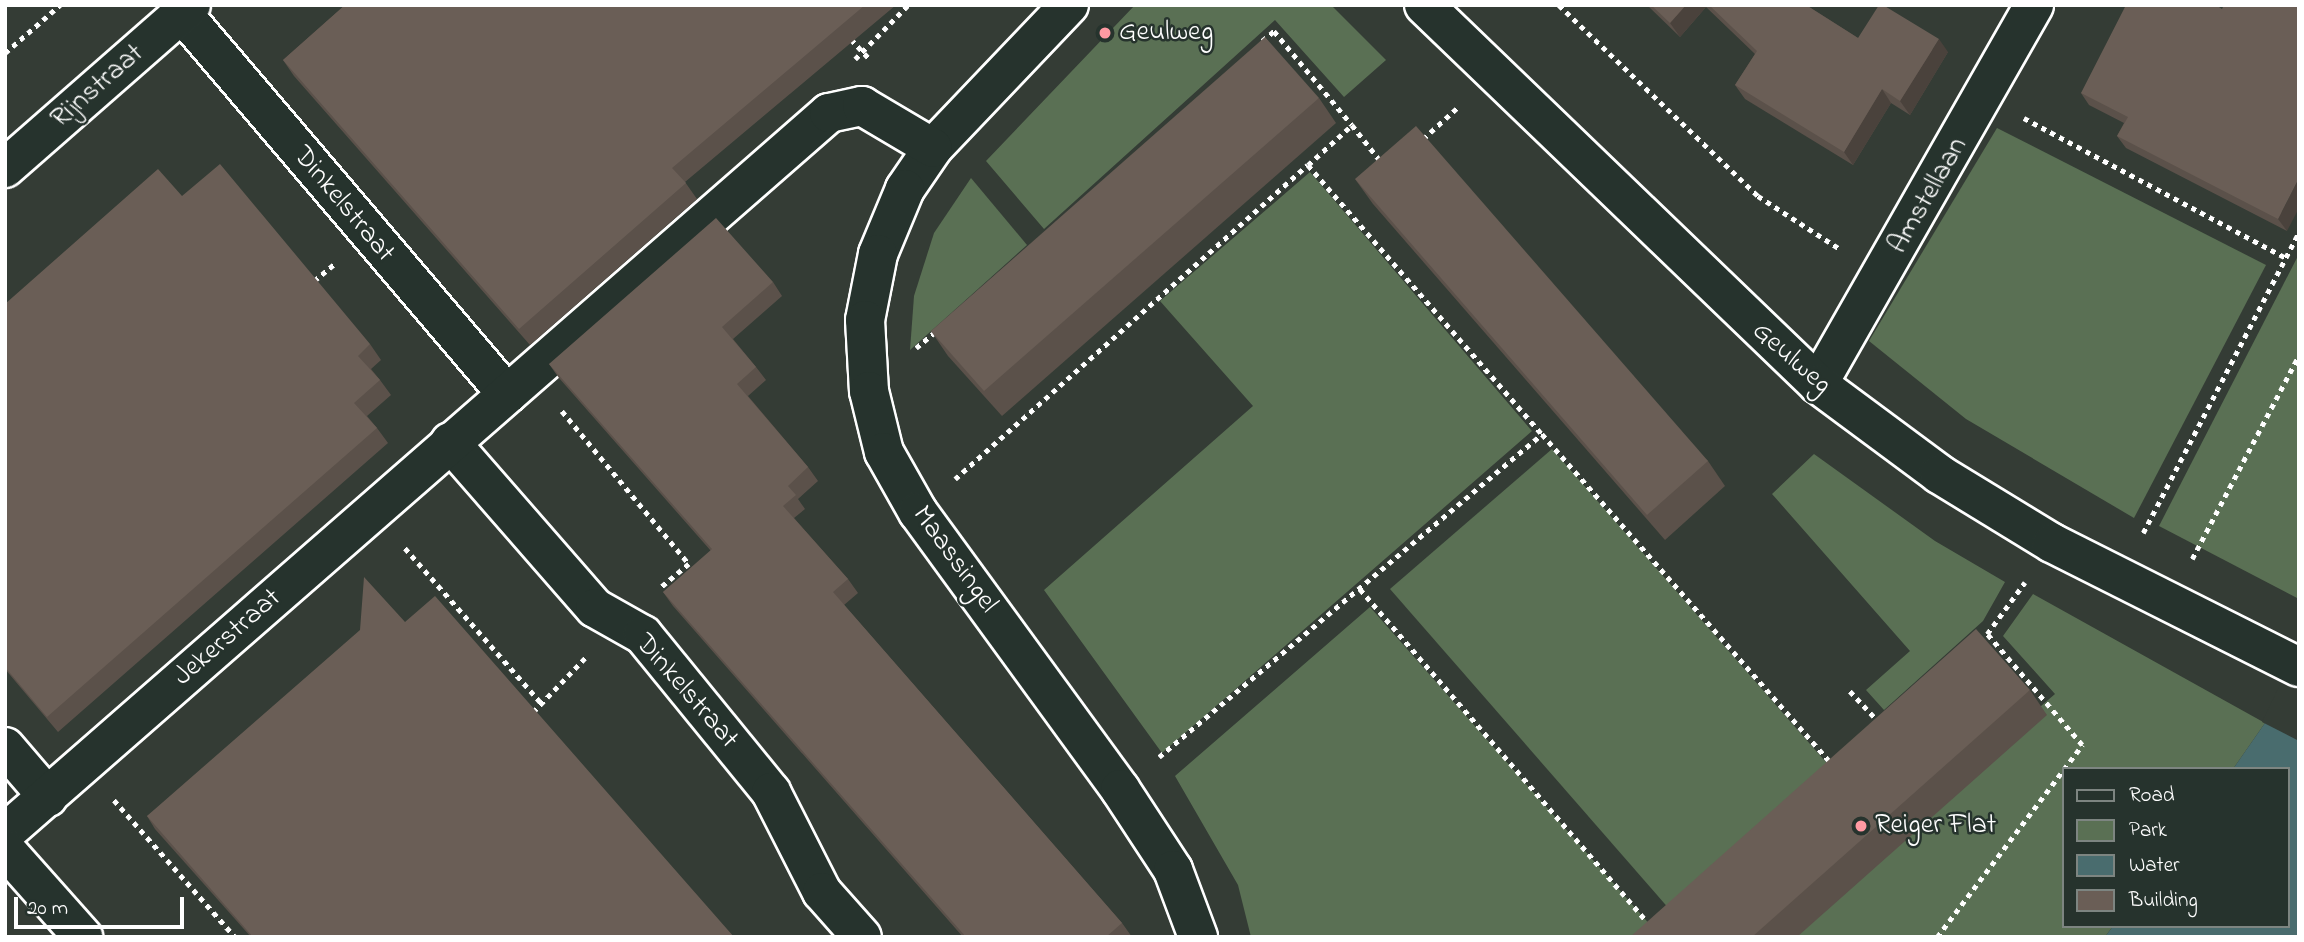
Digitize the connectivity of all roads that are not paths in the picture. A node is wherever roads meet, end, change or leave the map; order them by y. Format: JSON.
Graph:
{"nodes":[{"id":1,"x":1069,"y":5,"type":"edge"},
{"id":2,"x":1424,"y":5,"type":"edge"},
{"id":3,"x":2034,"y":5,"type":"edge"},
{"id":4,"x":187,"y":9,"type":"edge"},
{"id":5,"x":933,"y":148,"type":"junction"},
{"id":6,"x":5,"y":169,"type":"edge"},
{"id":7,"x":519,"y":384,"type":"junction"},
{"id":8,"x":1818,"y":384,"type":"junction"},
{"id":9,"x":450,"y":442,"type":"junction"},
{"id":10,"x":2299,"y":667,"type":"edge"},
{"id":11,"x":5,"y":747,"type":"edge"},
{"id":12,"x":48,"y":797,"type":"junction"},
{"id":13,"x":5,"y":833,"type":"edge"},
{"id":14,"x":5,"y":849,"type":"edge"},
{"id":15,"x":83,"y":937,"type":"edge"},
{"id":16,"x":862,"y":937,"type":"edge"},
{"id":17,"x":1198,"y":937,"type":"edge"}],
"edges":[{"from":1,"to":5,"type":"street","name":"Maassingel"},
{"from":2,"to":8,"type":"street","name":"Geulweg"},
{"from":3,"to":8,"type":"street","name":"Amstellaan"},
{"from":4,"to":6,"type":"street","name":"Rijnstraat"},
{"from":4,"to":7,"type":"street","name":"Dinkelstraat"},
{"from":5,"to":7,"type":"street"},
{"from":5,"to":17,"type":"street","name":"Maassingel"},
{"from":7,"to":9,"type":"street"},
{"from":8,"to":10,"type":"street","name":"Geulweg"},
{"from":9,"to":12,"type":"street","name":"Jekerstraat"},
{"from":9,"to":16,"type":"street","name":"Dinkelstraat"},
{"from":11,"to":12,"type":"street"},
{"from":12,"to":13,"type":"street","name":"Jekerstraat"},
{"from":14,"to":15,"type":"street"}]}
